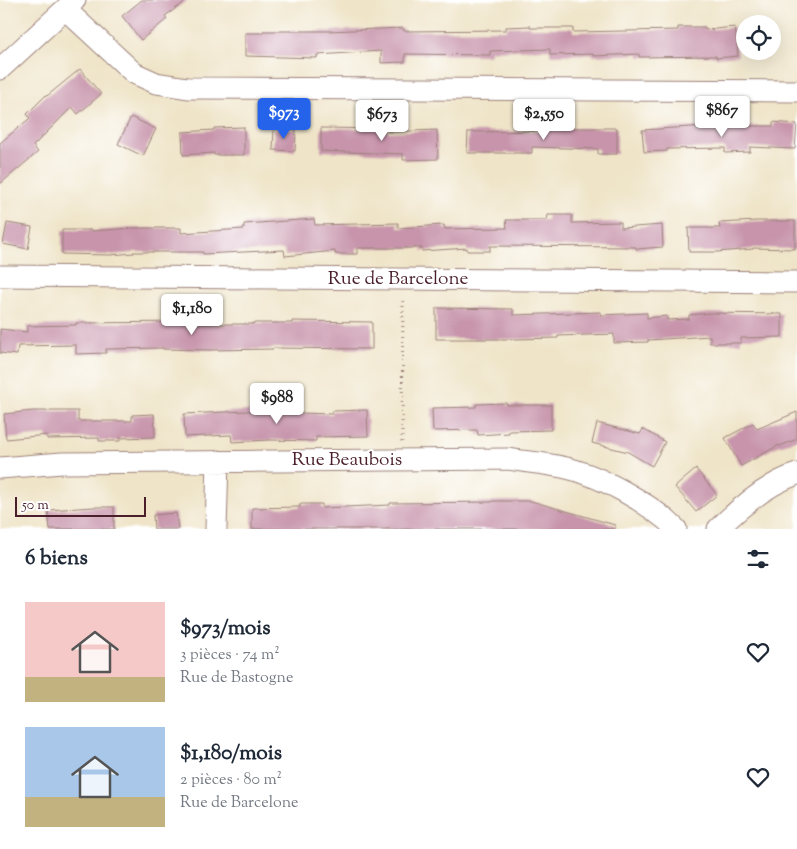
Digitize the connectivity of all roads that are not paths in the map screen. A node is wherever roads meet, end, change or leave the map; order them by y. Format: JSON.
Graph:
{"nodes":[{"id":1,"x":70,"y":4,"type":"edge"},
{"id":2,"x":0,"y":70,"type":"edge"},
{"id":3,"x":797,"y":90,"type":"edge"},
{"id":4,"x":0,"y":276,"type":"edge"},
{"id":5,"x":797,"y":282,"type":"edge"},
{"id":6,"x":218,"y":460,"type":"junction"},
{"id":7,"x":0,"y":468,"type":"edge"},
{"id":8,"x":797,"y":474,"type":"edge"},
{"id":9,"x":216,"y":529,"type":"edge"},
{"id":10,"x":676,"y":529,"type":"edge"},
{"id":11,"x":718,"y":529,"type":"edge"}],
"edges":[{"from":1,"to":2,"type":"street"},
{"from":1,"to":3,"type":"street"},
{"from":4,"to":5,"type":"street","name":"Rue de Barcelone"},
{"from":6,"to":7,"type":"street","name":"Rue Beaubois"},
{"from":6,"to":9,"type":"street"},
{"from":6,"to":10,"type":"street","name":"Rue Beaubois"},
{"from":8,"to":11,"type":"street"}]}
